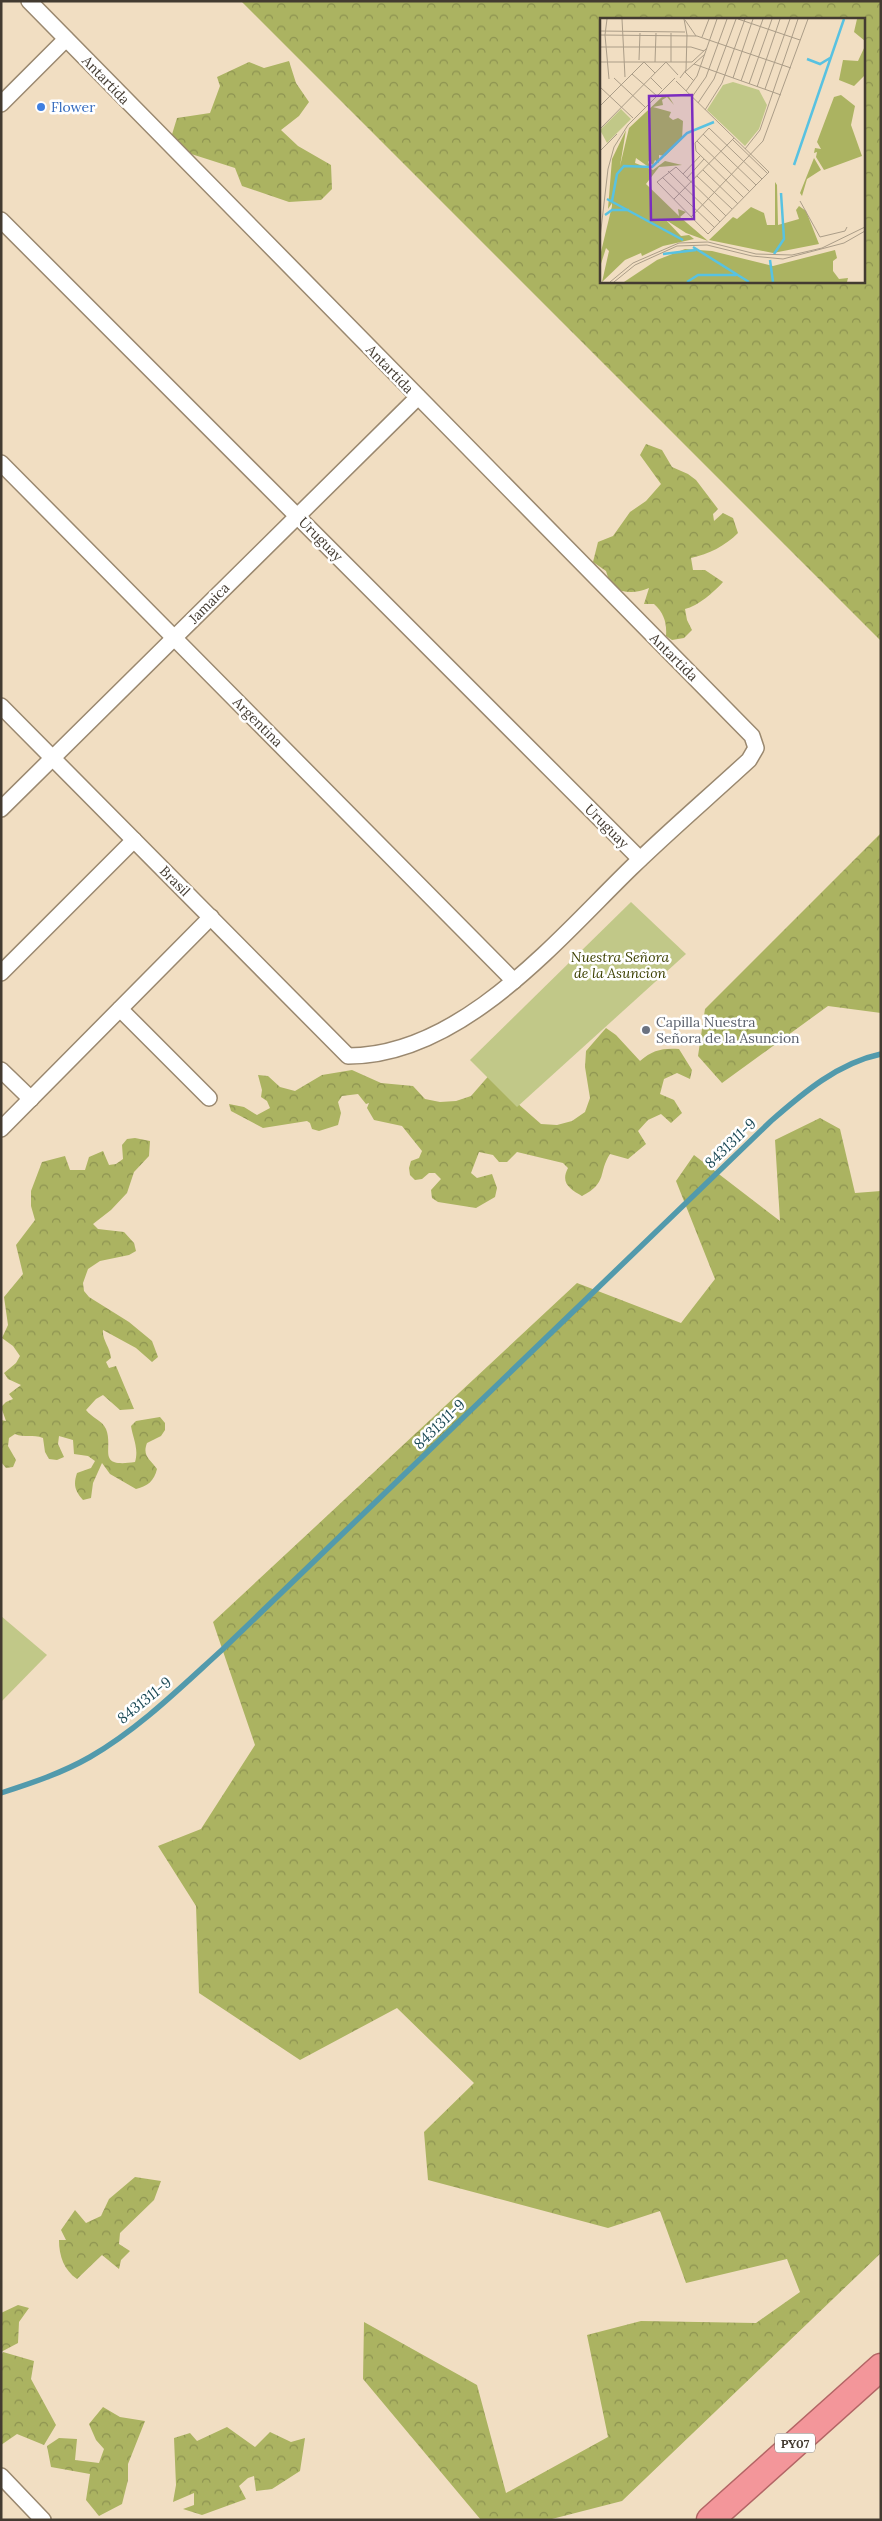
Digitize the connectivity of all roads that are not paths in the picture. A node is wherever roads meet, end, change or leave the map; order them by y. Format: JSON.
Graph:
{"nodes":[{"id":1,"x":29,"y":1,"type":"edge"},
{"id":2,"x":66,"y":39,"type":"junction"},
{"id":3,"x":1,"y":104,"type":"edge"},
{"id":4,"x":1,"y":220,"type":"edge"},
{"id":5,"x":418,"y":397,"type":"junction"},
{"id":6,"x":1,"y":463,"type":"edge"},
{"id":7,"x":298,"y":516,"type":"junction"},
{"id":8,"x":174,"y":638,"type":"junction"},
{"id":9,"x":1,"y":706,"type":"edge"},
{"id":10,"x":53,"y":758,"type":"junction"},
{"id":11,"x":1,"y":809,"type":"edge"},
{"id":12,"x":134,"y":840,"type":"junction"},
{"id":13,"x":640,"y":859,"type":"junction"},
{"id":14,"x":211,"y":918,"type":"junction"},
{"id":15,"x":1,"y":973,"type":"edge"},
{"id":16,"x":514,"y":981,"type":"junction"},
{"id":17,"x":120,"y":1009,"type":"junction"},
{"id":18,"x":1,"y":1070,"type":"edge"},
{"id":19,"x":209,"y":1098,"type":"dead end"},
{"id":20,"x":31,"y":1099,"type":"junction"},
{"id":21,"x":1,"y":1129,"type":"edge"},
{"id":22,"x":881,"y":2367,"type":"edge"},
{"id":23,"x":3,"y":2482,"type":"edge"},
{"id":24,"x":723,"y":2515,"type":"edge"},
{"id":25,"x":43,"y":2520,"type":"edge"}],
"edges":[{"from":1,"to":2,"type":"street","name":"Antartida"},
{"from":2,"to":3,"type":"street"},
{"from":2,"to":5,"type":"street","name":"Antartida"},
{"from":4,"to":7,"type":"street","name":"Uruguay"},
{"from":5,"to":7,"type":"street","name":"Jamaica"},
{"from":5,"to":13,"type":"street","name":"Antartida"},
{"from":6,"to":8,"type":"street","name":"Argentina"},
{"from":7,"to":8,"type":"street","name":"Jamaica"},
{"from":7,"to":13,"type":"street","name":"Uruguay"},
{"from":8,"to":10,"type":"street","name":"Jamaica"},
{"from":8,"to":16,"type":"street","name":"Argentina"},
{"from":9,"to":10,"type":"street","name":"Brasil"},
{"from":10,"to":11,"type":"street","name":"Jamaica"},
{"from":10,"to":12,"type":"street","name":"Brasil"},
{"from":12,"to":14,"type":"street","name":"Brasil"},
{"from":12,"to":15,"type":"street"},
{"from":13,"to":16,"type":"street"},
{"from":14,"to":16,"type":"street","name":"Brasil"},
{"from":14,"to":17,"type":"street"},
{"from":17,"to":19,"type":"street"},
{"from":17,"to":20,"type":"street"},
{"from":18,"to":20,"type":"street"},
{"from":20,"to":21,"type":"street"},
{"from":22,"to":24,"type":"highway","number":"PY07"},
{"from":23,"to":25,"type":"street"}]}
